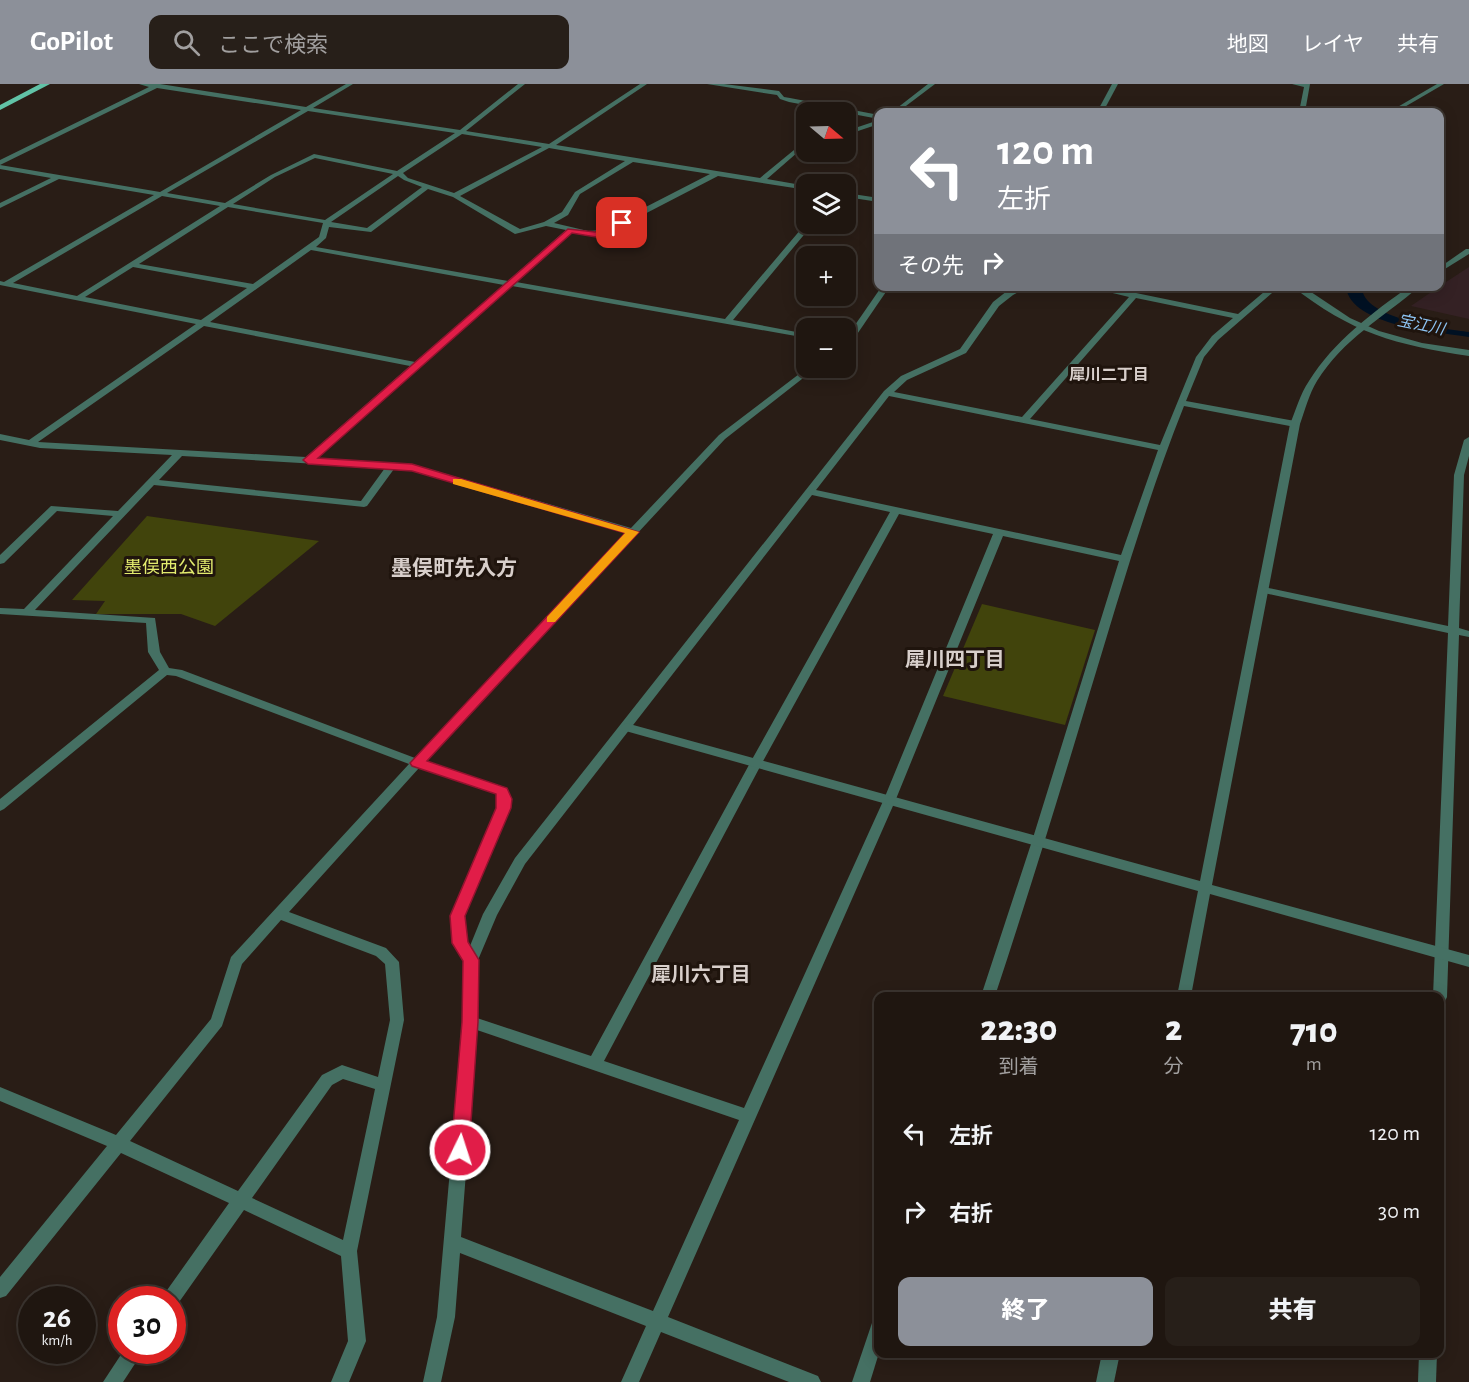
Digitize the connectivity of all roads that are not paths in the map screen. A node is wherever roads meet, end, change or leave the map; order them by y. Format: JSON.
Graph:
{"nodes":[{"id":1,"x":46,"y":84,"type":"edge"},
{"id":2,"x":142,"y":84,"type":"edge"},
{"id":3,"x":350,"y":84,"type":"edge"},
{"id":4,"x":522,"y":84,"type":"edge"},
{"id":5,"x":644,"y":84,"type":"edge"},
{"id":6,"x":710,"y":84,"type":"edge"},
{"id":7,"x":932,"y":84,"type":"edge"},
{"id":8,"x":1115,"y":84,"type":"edge"},
{"id":9,"x":1295,"y":84,"type":"edge"},
{"id":10,"x":1441,"y":84,"type":"edge"},
{"id":11,"x":158,"y":85,"type":"edge"},
{"id":12,"x":732,"y":85,"type":"edge"},
{"id":13,"x":1307,"y":85,"type":"edge"},
{"id":14,"x":0,"y":108,"type":"edge"},
{"id":15,"x":900,"y":108,"type":"edge"},
{"id":16,"x":1102,"y":108,"type":"edge"},
{"id":17,"x":1303,"y":108,"type":"edge"},
{"id":18,"x":1399,"y":108,"type":"edge"},
{"id":19,"x":306,"y":109,"type":"junction"},
{"id":20,"x":874,"y":119,"type":"edge"},
{"id":21,"x":874,"y":122,"type":"edge"},
{"id":22,"x":856,"y":129,"type":"edge"},
{"id":23,"x":461,"y":132,"type":"junction"},
{"id":24,"x":550,"y":146,"type":"junction"},
{"id":25,"x":796,"y":151,"type":"edge"},
{"id":26,"x":633,"y":159,"type":"junction"},
{"id":27,"x":0,"y":165,"type":"edge"},
{"id":28,"x":399,"y":173,"type":"junction"},
{"id":29,"x":716,"y":174,"type":"junction"},
{"id":30,"x":57,"y":177,"type":"junction"},
{"id":31,"x":761,"y":181,"type":"junction"},
{"id":32,"x":428,"y":186,"type":"junction"},
{"id":33,"x":796,"y":186,"type":"edge"},
{"id":34,"x":160,"y":195,"type":"junction"},
{"id":35,"x":455,"y":196,"type":"junction"},
{"id":36,"x":856,"y":197,"type":"edge"},
{"id":37,"x":874,"y":200,"type":"edge"},
{"id":38,"x":0,"y":206,"type":"edge"},
{"id":39,"x":225,"y":206,"type":"junction"},
{"id":40,"x":327,"y":223,"type":"junction"},
{"id":41,"x":546,"y":224,"type":"junction"},
{"id":42,"x":571,"y":230,"type":"junction"},
{"id":43,"x":801,"y":234,"type":"edge"},
{"id":44,"x":310,"y":248,"type":"junction"},
{"id":45,"x":1469,"y":251,"type":"edge"},
{"id":46,"x":132,"y":265,"type":"junction"},
{"id":47,"x":1444,"y":267,"type":"edge"},
{"id":48,"x":508,"y":283,"type":"junction"},
{"id":49,"x":2,"y":285,"type":"edge"},
{"id":50,"x":254,"y":287,"type":"junction"},
{"id":51,"x":882,"y":291,"type":"edge"},
{"id":52,"x":1015,"y":291,"type":"edge"},
{"id":53,"x":1111,"y":291,"type":"edge"},
{"id":54,"x":1270,"y":291,"type":"edge"},
{"id":55,"x":1303,"y":291,"type":"edge"},
{"id":56,"x":1409,"y":291,"type":"edge"},
{"id":57,"x":1134,"y":296,"type":"junction"},
{"id":58,"x":79,"y":298,"type":"junction"},
{"id":59,"x":1238,"y":317,"type":"junction"},
{"id":60,"x":727,"y":322,"type":"junction"},
{"id":61,"x":203,"y":323,"type":"junction"},
{"id":62,"x":1365,"y":324,"type":"junction"},
{"id":63,"x":856,"y":329,"type":"edge"},
{"id":64,"x":796,"y":334,"type":"edge"},
{"id":65,"x":1469,"y":353,"type":"edge"},
{"id":66,"x":416,"y":365,"type":"junction"},
{"id":67,"x":800,"y":378,"type":"edge"},
{"id":68,"x":887,"y":393,"type":"junction"},
{"id":69,"x":1181,"y":403,"type":"junction"},
{"id":70,"x":1024,"y":420,"type":"junction"},
{"id":71,"x":1295,"y":424,"type":"junction"},
{"id":72,"x":0,"y":437,"type":"edge"},
{"id":73,"x":1469,"y":440,"type":"edge"},
{"id":74,"x":30,"y":444,"type":"junction"},
{"id":75,"x":1163,"y":448,"type":"junction"},
{"id":76,"x":178,"y":454,"type":"junction"},
{"id":77,"x":308,"y":460,"type":"junction"},
{"id":78,"x":391,"y":466,"type":"junction"},
{"id":79,"x":153,"y":482,"type":"junction"},
{"id":80,"x":812,"y":492,"type":"junction"},
{"id":81,"x":896,"y":510,"type":"junction"},
{"id":82,"x":122,"y":514,"type":"junction"},
{"id":83,"x":633,"y":532,"type":"junction"},
{"id":84,"x":999,"y":532,"type":"junction"},
{"id":85,"x":1125,"y":559,"type":"junction"},
{"id":86,"x":0,"y":561,"type":"edge"},
{"id":87,"x":1264,"y":590,"type":"junction"},
{"id":88,"x":0,"y":612,"type":"edge"},
{"id":89,"x":26,"y":614,"type":"junction"},
{"id":90,"x":1454,"y":631,"type":"junction"},
{"id":91,"x":1469,"y":634,"type":"edge"},
{"id":92,"x":165,"y":671,"type":"junction"},
{"id":93,"x":626,"y":727,"type":"junction"},
{"id":94,"x":417,"y":763,"type":"junction"},
{"id":95,"x":756,"y":763,"type":"junction"},
{"id":96,"x":890,"y":800,"type":"junction"},
{"id":97,"x":0,"y":806,"type":"edge"},
{"id":98,"x":1039,"y":841,"type":"junction"},
{"id":99,"x":1205,"y":888,"type":"junction"},
{"id":100,"x":279,"y":914,"type":"junction"},
{"id":101,"x":1442,"y":954,"type":"junction"},
{"id":102,"x":471,"y":960,"type":"junction"},
{"id":103,"x":1469,"y":961,"type":"edge"},
{"id":104,"x":989,"y":992,"type":"edge"},
{"id":105,"x":1185,"y":992,"type":"edge"},
{"id":106,"x":1440,"y":992,"type":"edge"},
{"id":107,"x":470,"y":1022,"type":"junction"},
{"id":108,"x":596,"y":1063,"type":"junction"},
{"id":109,"x":383,"y":1084,"type":"junction"},
{"id":110,"x":0,"y":1094,"type":"edge"},
{"id":111,"x":748,"y":1116,"type":"junction"},
{"id":112,"x":119,"y":1144,"type":"junction"},
{"id":113,"x":241,"y":1200,"type":"junction"},
{"id":114,"x":453,"y":1242,"type":"junction"},
{"id":115,"x":349,"y":1251,"type":"junction"},
{"id":116,"x":180,"y":1286,"type":"edge"},
{"id":117,"x":0,"y":1290,"type":"edge"},
{"id":118,"x":657,"y":1321,"type":"junction"},
{"id":119,"x":874,"y":1342,"type":"edge"},
{"id":120,"x":1110,"y":1358,"type":"edge"},
{"id":121,"x":1428,"y":1358,"type":"edge"},
{"id":122,"x":125,"y":1364,"type":"edge"},
{"id":123,"x":112,"y":1382,"type":"edge"},
{"id":124,"x":340,"y":1382,"type":"edge"},
{"id":125,"x":432,"y":1382,"type":"edge"},
{"id":126,"x":630,"y":1382,"type":"edge"},
{"id":127,"x":812,"y":1382,"type":"edge"},
{"id":128,"x":861,"y":1382,"type":"edge"},
{"id":129,"x":1105,"y":1382,"type":"edge"},
{"id":130,"x":1427,"y":1382,"type":"edge"}],
"edges":[{"from":1,"to":14,"type":"main road"},
{"from":2,"to":11,"type":"street"},
{"from":3,"to":19,"type":"street"},
{"from":4,"to":23,"type":"street"},
{"from":5,"to":24,"type":"street"},
{"from":6,"to":12,"type":"street"},
{"from":7,"to":15,"type":"street"},
{"from":8,"to":16,"type":"street"},
{"from":9,"to":13,"type":"street"},
{"from":10,"to":18,"type":"street"},
{"from":11,"to":19,"type":"street"},
{"from":11,"to":27,"type":"street"},
{"from":12,"to":20,"type":"street"},
{"from":13,"to":17,"type":"street"},
{"from":19,"to":23,"type":"street"},
{"from":19,"to":34,"type":"street"},
{"from":21,"to":22,"type":"street"},
{"from":23,"to":24,"type":"street"},
{"from":23,"to":28,"type":"street"},
{"from":24,"to":26,"type":"street"},
{"from":24,"to":35,"type":"street"},
{"from":25,"to":31,"type":"street"},
{"from":26,"to":29,"type":"street"},
{"from":26,"to":41,"type":"street"},
{"from":27,"to":30,"type":"street"},
{"from":28,"to":32,"type":"street"},
{"from":28,"to":39,"type":"street"},
{"from":28,"to":40,"type":"street"},
{"from":29,"to":31,"type":"street"},
{"from":29,"to":42,"type":"street"},
{"from":30,"to":34,"type":"street"},
{"from":30,"to":38,"type":"street"},
{"from":31,"to":33,"type":"street"},
{"from":32,"to":35,"type":"street"},
{"from":32,"to":40,"type":"street"},
{"from":34,"to":39,"type":"street"},
{"from":34,"to":49,"type":"street"},
{"from":35,"to":41,"type":"street"},
{"from":36,"to":37,"type":"street"},
{"from":39,"to":40,"type":"street"},
{"from":39,"to":46,"type":"street"},
{"from":40,"to":44,"type":"street"},
{"from":41,"to":42,"type":"street"},
{"from":42,"to":48,"type":"street"},
{"from":43,"to":60,"type":"street"},
{"from":44,"to":48,"type":"street"},
{"from":44,"to":50,"type":"street"},
{"from":45,"to":47,"type":"street"},
{"from":46,"to":50,"type":"street"},
{"from":46,"to":58,"type":"street"},
{"from":48,"to":60,"type":"street"},
{"from":48,"to":66,"type":"street"},
{"from":49,"to":58,"type":"street"},
{"from":50,"to":61,"type":"street"},
{"from":51,"to":63,"type":"street"},
{"from":52,"to":68,"type":"street"},
{"from":53,"to":57,"type":"street"},
{"from":54,"to":59,"type":"street"},
{"from":55,"to":62,"type":"street"},
{"from":56,"to":62,"type":"street"},
{"from":57,"to":59,"type":"street"},
{"from":57,"to":70,"type":"street"},
{"from":58,"to":61,"type":"street"},
{"from":59,"to":69,"type":"street"},
{"from":60,"to":64,"type":"street"},
{"from":61,"to":66,"type":"street"},
{"from":61,"to":74,"type":"street"},
{"from":62,"to":65,"type":"street"},
{"from":62,"to":71,"type":"street"},
{"from":66,"to":77,"type":"street"},
{"from":67,"to":83,"type":"street"},
{"from":68,"to":70,"type":"street"},
{"from":68,"to":80,"type":"street"},
{"from":69,"to":71,"type":"street"},
{"from":69,"to":75,"type":"street"},
{"from":70,"to":75,"type":"street"},
{"from":71,"to":87,"type":"street"},
{"from":72,"to":74,"type":"street"},
{"from":73,"to":90,"type":"street"},
{"from":74,"to":76,"type":"street"},
{"from":75,"to":85,"type":"street"},
{"from":76,"to":77,"type":"street"},
{"from":76,"to":79,"type":"street"},
{"from":77,"to":78,"type":"street"},
{"from":78,"to":79,"type":"street"},
{"from":78,"to":83,"type":"street"},
{"from":79,"to":82,"type":"street"},
{"from":80,"to":81,"type":"street"},
{"from":80,"to":93,"type":"street"},
{"from":81,"to":84,"type":"street"},
{"from":81,"to":95,"type":"street"},
{"from":82,"to":86,"type":"street"},
{"from":82,"to":89,"type":"street"},
{"from":83,"to":94,"type":"street"},
{"from":84,"to":85,"type":"street"},
{"from":84,"to":96,"type":"street"},
{"from":85,"to":98,"type":"street"},
{"from":87,"to":90,"type":"street"},
{"from":87,"to":99,"type":"street"},
{"from":88,"to":89,"type":"street"},
{"from":89,"to":92,"type":"street"},
{"from":90,"to":91,"type":"street"},
{"from":90,"to":101,"type":"street"},
{"from":92,"to":94,"type":"street"},
{"from":92,"to":97,"type":"street"},
{"from":93,"to":95,"type":"street"},
{"from":93,"to":102,"type":"street"},
{"from":94,"to":100,"type":"street"},
{"from":94,"to":102,"type":"street"},
{"from":95,"to":96,"type":"street"},
{"from":95,"to":108,"type":"street"},
{"from":96,"to":98,"type":"street"},
{"from":96,"to":111,"type":"street"},
{"from":98,"to":99,"type":"street"},
{"from":98,"to":104,"type":"street"},
{"from":99,"to":101,"type":"street"},
{"from":99,"to":105,"type":"street"},
{"from":100,"to":109,"type":"street"},
{"from":100,"to":112,"type":"street"},
{"from":101,"to":103,"type":"street"},
{"from":101,"to":106,"type":"street"},
{"from":102,"to":107,"type":"street"},
{"from":107,"to":108,"type":"street"},
{"from":107,"to":114,"type":"street"},
{"from":108,"to":111,"type":"street"},
{"from":109,"to":113,"type":"street"},
{"from":109,"to":115,"type":"street"},
{"from":110,"to":112,"type":"street"},
{"from":111,"to":118,"type":"street"},
{"from":112,"to":113,"type":"street"},
{"from":112,"to":117,"type":"street"},
{"from":113,"to":115,"type":"street"},
{"from":113,"to":116,"type":"street"},
{"from":114,"to":118,"type":"street"},
{"from":114,"to":125,"type":"street"},
{"from":115,"to":124,"type":"street"},
{"from":118,"to":126,"type":"street"},
{"from":118,"to":127,"type":"street"},
{"from":119,"to":128,"type":"street"},
{"from":120,"to":129,"type":"street"},
{"from":121,"to":130,"type":"street"},
{"from":122,"to":123,"type":"street"}]}
